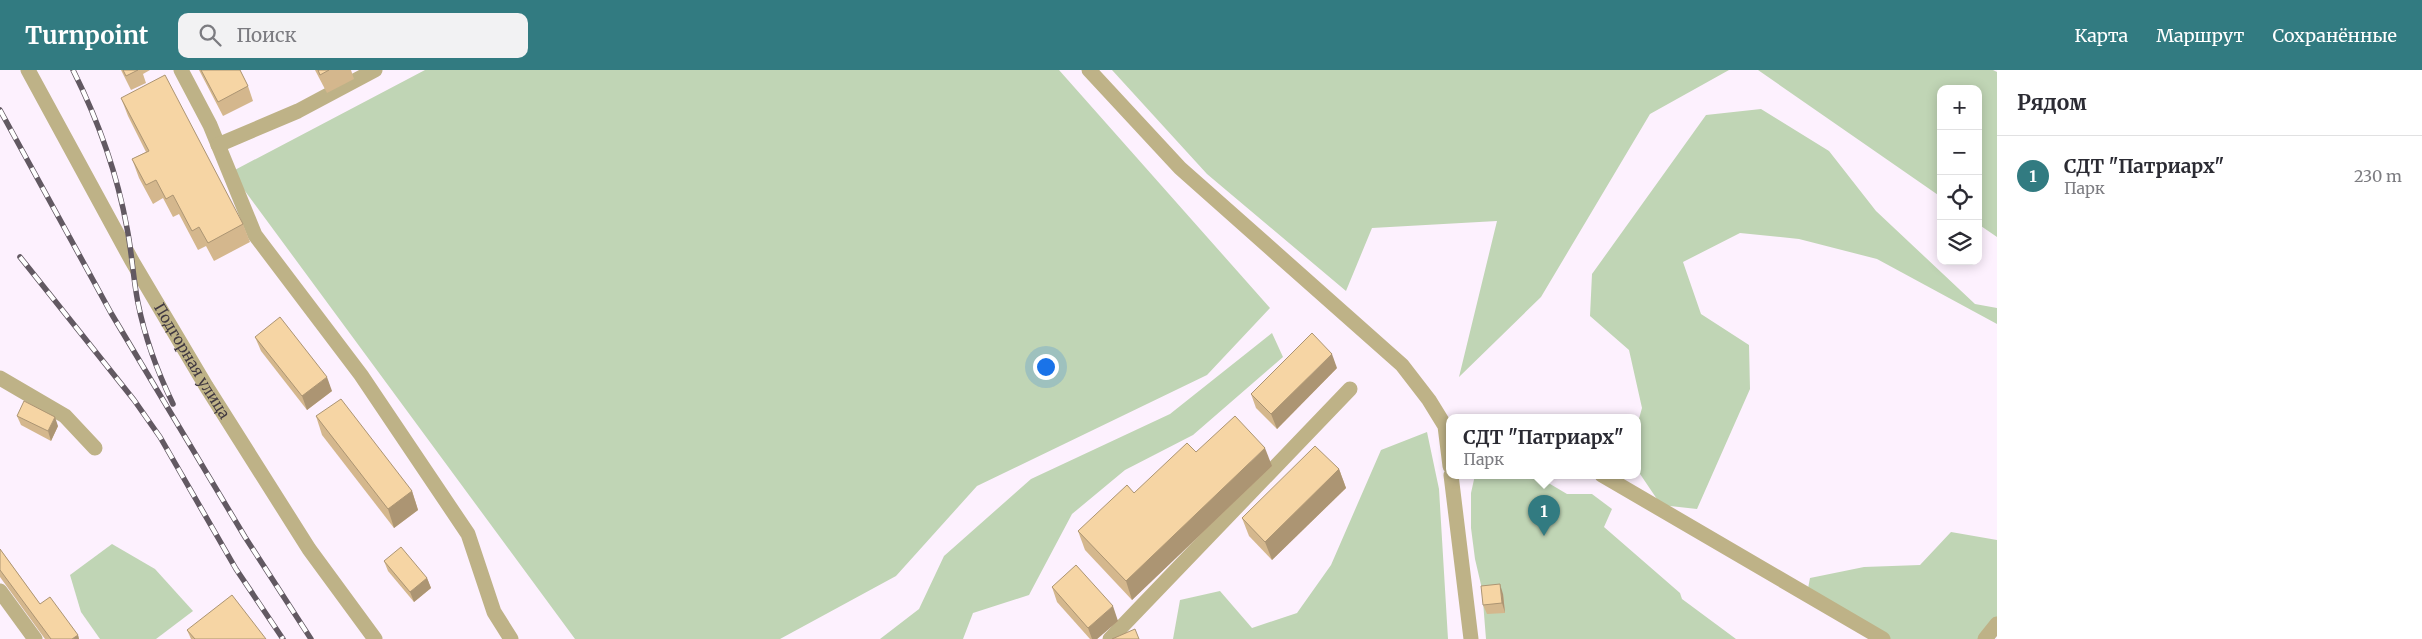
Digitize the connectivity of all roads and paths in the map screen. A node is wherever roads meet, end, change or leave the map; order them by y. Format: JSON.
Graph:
{"nodes":[{"id":1,"x":28,"y":70,"type":"edge"},
{"id":2,"x":181,"y":70,"type":"edge"},
{"id":3,"x":374,"y":70,"type":"edge"},
{"id":4,"x":1089,"y":70,"type":"edge"},
{"id":5,"x":218,"y":145,"type":"junction"},
{"id":6,"x":0,"y":378,"type":"edge"},
{"id":7,"x":1350,"y":388,"type":"dead end"},
{"id":8,"x":1446,"y":429,"type":"edge"},
{"id":9,"x":95,"y":448,"type":"dead end"},
{"id":10,"x":1451,"y":479,"type":"edge"},
{"id":11,"x":1609,"y":479,"type":"edge"},
{"id":12,"x":0,"y":591,"type":"edge"},
{"id":13,"x":1997,"y":624,"type":"edge"},
{"id":14,"x":35,"y":639,"type":"edge"},
{"id":15,"x":375,"y":639,"type":"edge"},
{"id":16,"x":511,"y":639,"type":"edge"},
{"id":17,"x":1110,"y":639,"type":"edge"},
{"id":18,"x":1471,"y":639,"type":"edge"},
{"id":19,"x":1883,"y":639,"type":"edge"},
{"id":20,"x":1985,"y":639,"type":"edge"}],
"edges":[{"from":1,"to":15,"type":"street","name":"Подгорная улица"},
{"from":2,"to":5,"type":"street"},
{"from":3,"to":5,"type":"street"},
{"from":4,"to":8,"type":"street"},
{"from":5,"to":16,"type":"street"},
{"from":6,"to":9,"type":"street"},
{"from":7,"to":17,"type":"street"},
{"from":10,"to":18,"type":"street"},
{"from":11,"to":19,"type":"street"},
{"from":12,"to":14,"type":"street"},
{"from":13,"to":20,"type":"street"}]}
